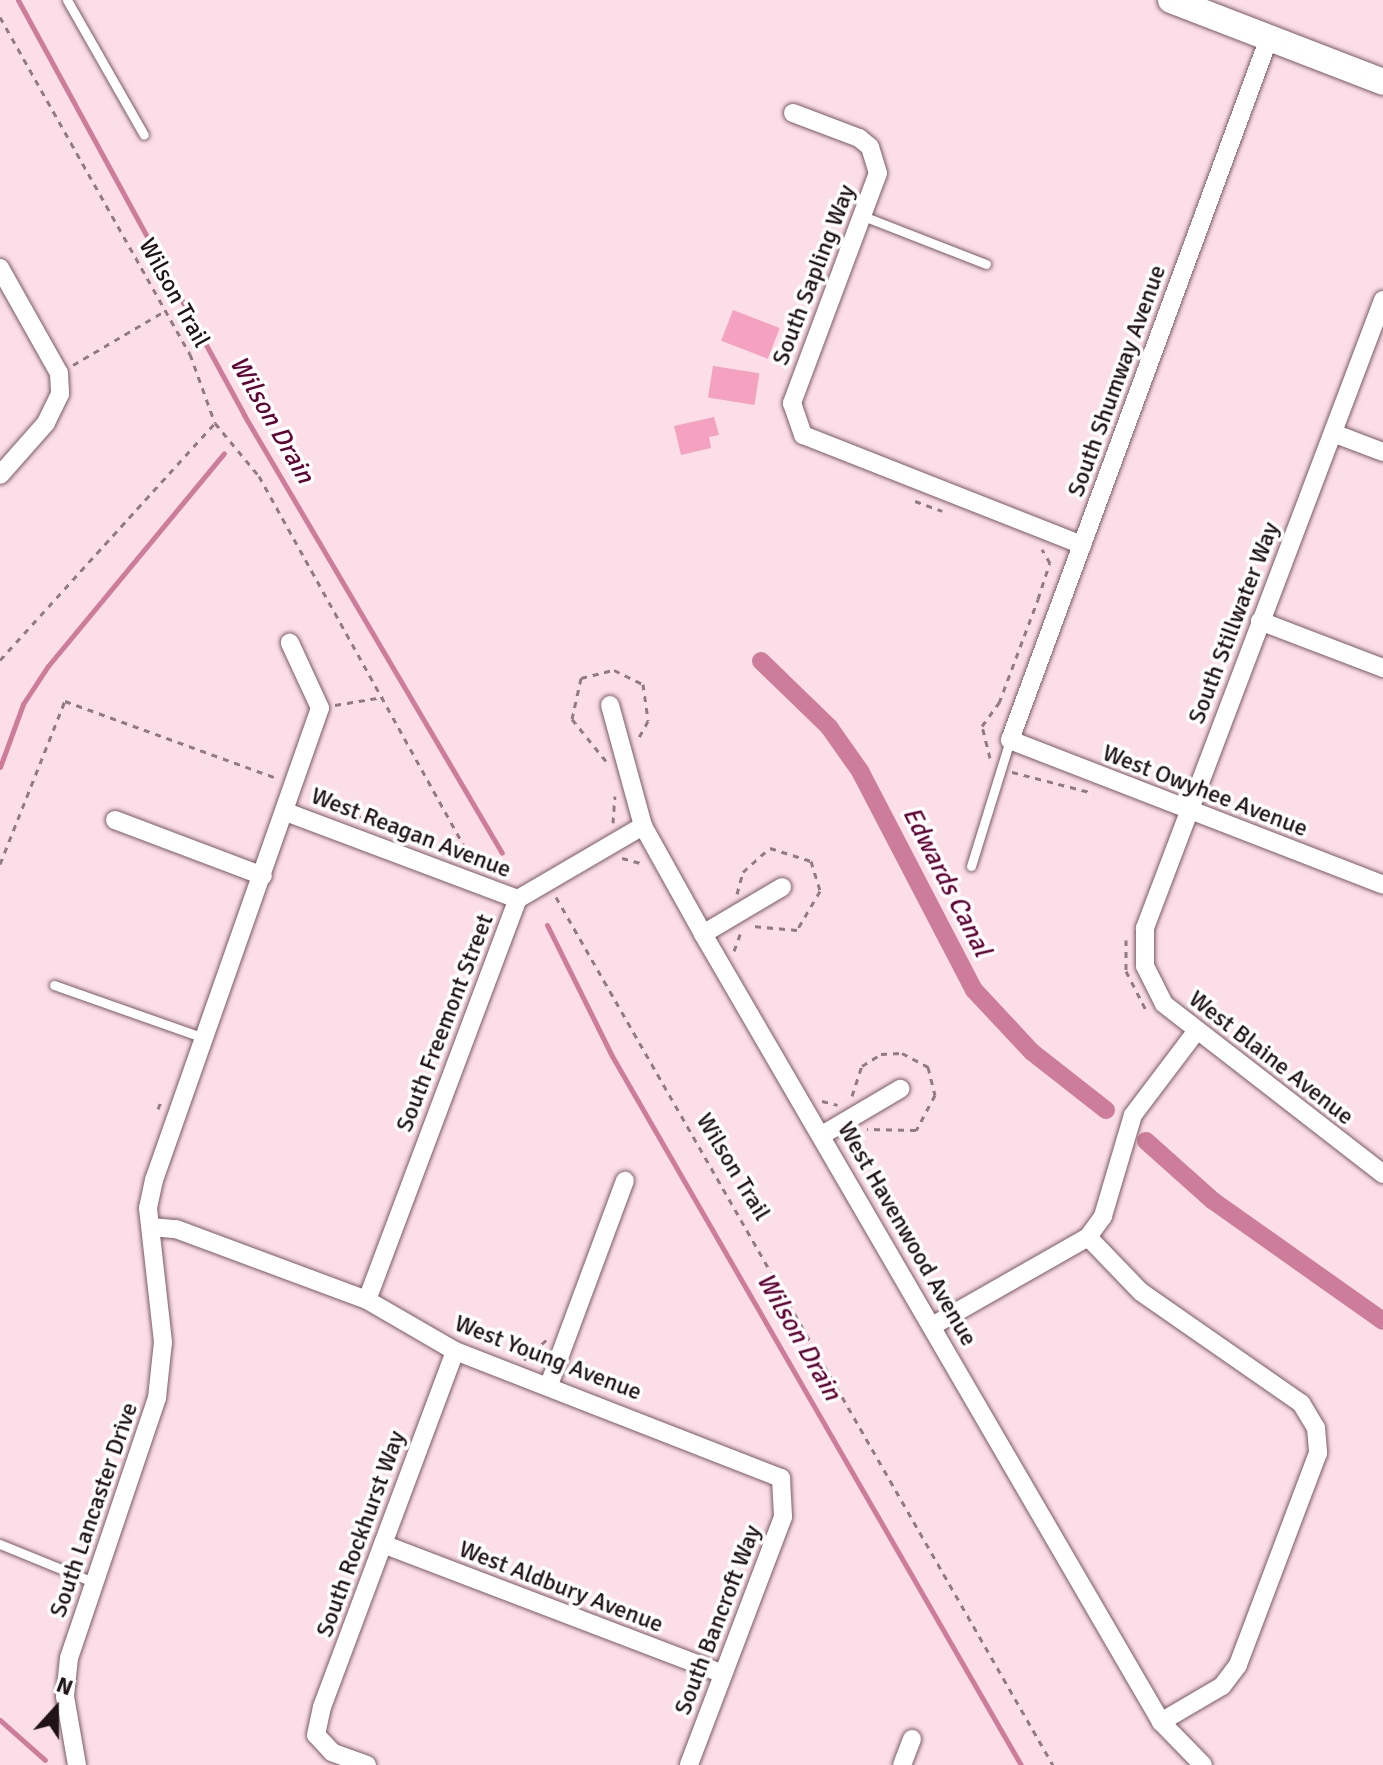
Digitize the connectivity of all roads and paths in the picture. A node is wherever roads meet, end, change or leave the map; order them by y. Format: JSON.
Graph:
{"nodes":[{"id":1,"x":67,"y":0,"type":"edge"},
{"id":2,"x":1171,"y":0,"type":"edge"},
{"id":3,"x":0,"y":17,"type":"edge"},
{"id":4,"x":1269,"y":38,"type":"junction"},
{"id":5,"x":1383,"y":82,"type":"edge"},
{"id":6,"x":793,"y":113,"type":"dead end"},
{"id":7,"x":144,"y":135,"type":"dead end"},
{"id":8,"x":863,"y":216,"type":"junction"},
{"id":9,"x":986,"y":264,"type":"dead end"},
{"id":10,"x":0,"y":268,"type":"edge"},
{"id":11,"x":1383,"y":300,"type":"edge"},
{"id":12,"x":163,"y":312,"type":"junction"},
{"id":13,"x":59,"y":373,"type":"junction"},
{"id":14,"x":215,"y":423,"type":"junction"},
{"id":15,"x":1333,"y":433,"type":"junction"},
{"id":16,"x":1383,"y":452,"type":"edge"},
{"id":17,"x":0,"y":475,"type":"edge"},
{"id":18,"x":915,"y":501,"type":"dead end"},
{"id":19,"x":953,"y":515,"type":"dead end"},
{"id":20,"x":1032,"y":543,"type":"dead end"},
{"id":21,"x":1082,"y":545,"type":"junction"},
{"id":22,"x":1260,"y":621,"type":"junction"},
{"id":23,"x":290,"y":643,"type":"dead end"},
{"id":24,"x":0,"y":660,"type":"edge"},
{"id":25,"x":1383,"y":668,"type":"edge"},
{"id":26,"x":383,"y":697,"type":"junction"},
{"id":27,"x":610,"y":705,"type":"dead end"},
{"id":28,"x":320,"y":708,"type":"junction"},
{"id":29,"x":1010,"y":740,"type":"junction"},
{"id":30,"x":636,"y":748,"type":"dead end"},
{"id":31,"x":1006,"y":771,"type":"junction"},
{"id":32,"x":610,"y":774,"type":"dead end"},
{"id":33,"x":280,"y":780,"type":"dead end"},
{"id":34,"x":614,"y":789,"type":"dead end"},
{"id":35,"x":1100,"y":795,"type":"dead end"},
{"id":36,"x":311,"y":796,"type":"dead end"},
{"id":37,"x":1188,"y":811,"type":"junction"},
{"id":38,"x":286,"y":812,"type":"junction"},
{"id":39,"x":115,"y":820,"type":"dead end"},
{"id":40,"x":643,"y":826,"type":"junction"},
{"id":41,"x":600,"y":832,"type":"dead end"},
{"id":42,"x":413,"y":839,"type":"dead end"},
{"id":43,"x":452,"y":856,"type":"dead end"},
{"id":44,"x":470,"y":857,"type":"junction"},
{"id":45,"x":611,"y":862,"type":"dead end"},
{"id":46,"x":0,"y":864,"type":"edge"},
{"id":47,"x":971,"y":866,"type":"dead end"},
{"id":48,"x":645,"y":868,"type":"dead end"},
{"id":49,"x":496,"y":874,"type":"dead end"},
{"id":50,"x":263,"y":876,"type":"junction"},
{"id":51,"x":462,"y":878,"type":"junction"},
{"id":52,"x":1383,"y":885,"type":"edge"},
{"id":53,"x":782,"y":887,"type":"dead end"},
{"id":54,"x":567,"y":889,"type":"dead end"},
{"id":55,"x":547,"y":892,"type":"junction"},
{"id":56,"x":518,"y":899,"type":"junction"},
{"id":57,"x":725,"y":905,"type":"dead end"},
{"id":58,"x":1129,"y":926,"type":"dead end"},
{"id":59,"x":703,"y":934,"type":"junction"},
{"id":60,"x":741,"y":965,"type":"dead end"},
{"id":61,"x":1145,"y":966,"type":"joint"},
{"id":62,"x":54,"y":985,"type":"dead end"},
{"id":63,"x":1153,"y":1019,"type":"dead end"},
{"id":64,"x":1195,"y":1033,"type":"junction"},
{"id":65,"x":202,"y":1037,"type":"junction"},
{"id":66,"x":900,"y":1089,"type":"dead end"},
{"id":67,"x":812,"y":1090,"type":"dead end"},
{"id":68,"x":822,"y":1135,"type":"junction"},
{"id":69,"x":853,"y":1159,"type":"dead end"},
{"id":70,"x":1383,"y":1174,"type":"edge"},
{"id":71,"x":625,"y":1181,"type":"dead end"},
{"id":72,"x":151,"y":1227,"type":"junction"},
{"id":73,"x":1088,"y":1237,"type":"junction"},
{"id":74,"x":367,"y":1300,"type":"junction"},
{"id":75,"x":932,"y":1326,"type":"junction"},
{"id":76,"x":551,"y":1328,"type":"dead end"},
{"id":77,"x":455,"y":1351,"type":"junction"},
{"id":78,"x":512,"y":1357,"type":"dead end"},
{"id":79,"x":549,"y":1385,"type":"junction"},
{"id":80,"x":787,"y":1491,"type":"joint"},
{"id":81,"x":0,"y":1544,"type":"edge"},
{"id":82,"x":383,"y":1544,"type":"junction"},
{"id":83,"x":93,"y":1582,"type":"junction"},
{"id":84,"x":723,"y":1674,"type":"junction"},
{"id":85,"x":1161,"y":1722,"type":"junction"},
{"id":86,"x":912,"y":1739,"type":"dead end"},
{"id":87,"x":77,"y":1765,"type":"edge"},
{"id":88,"x":367,"y":1765,"type":"edge"},
{"id":89,"x":689,"y":1765,"type":"edge"},
{"id":90,"x":902,"y":1765,"type":"edge"},
{"id":91,"x":1053,"y":1765,"type":"edge"},
{"id":92,"x":1203,"y":1765,"type":"edge"}],
"edges":[{"from":1,"to":7,"type":"lane"},
{"from":2,"to":4,"type":"main road"},
{"from":3,"to":12,"type":"path","name":"Wilson Trail"},
{"from":4,"to":5,"type":"main road"},
{"from":4,"to":21,"type":"street","name":"South Shumway Avenue"},
{"from":6,"to":8,"type":"street","name":"South Sapling Way"},
{"from":8,"to":9,"type":"lane"},
{"from":8,"to":21,"type":"street","name":"South Sapling Way"},
{"from":10,"to":13,"type":"street"},
{"from":11,"to":15,"type":"street","name":"South Stillwater Way"},
{"from":12,"to":13,"type":"path"},
{"from":12,"to":14,"type":"path","name":"Wilson Trail"},
{"from":13,"to":17,"type":"street"},
{"from":14,"to":24,"type":"path"},
{"from":14,"to":26,"type":"path","name":"Wilson Trail"},
{"from":15,"to":16,"type":"street"},
{"from":15,"to":22,"type":"street","name":"South Stillwater Way"},
{"from":18,"to":19,"type":"path"},
{"from":20,"to":31,"type":"path"},
{"from":21,"to":29,"type":"street","name":"South Shumway Avenue"},
{"from":22,"to":25,"type":"street"},
{"from":22,"to":37,"type":"street","name":"South Stillwater Way"},
{"from":23,"to":28,"type":"street"},
{"from":26,"to":28,"type":"path"},
{"from":26,"to":44,"type":"path","name":"Wilson Trail"},
{"from":27,"to":40,"type":"street","name":"West Havenwood Avenue"},
{"from":28,"to":38,"type":"street","name":"South Lancaster Drive"},
{"from":29,"to":31,"type":"lane"},
{"from":29,"to":37,"type":"street","name":"West Owyhee Avenue"},
{"from":30,"to":32,"type":"path"},
{"from":31,"to":35,"type":"path"},
{"from":31,"to":47,"type":"lane"},
{"from":33,"to":46,"type":"path"},
{"from":34,"to":41,"type":"path"},
{"from":36,"to":42,"type":"path"},
{"from":37,"to":52,"type":"street","name":"West Owyhee Avenue"},
{"from":37,"to":61,"type":"street","name":"South Stillwater Way"},
{"from":38,"to":50,"type":"street","name":"South Lancaster Drive"},
{"from":38,"to":51,"type":"street","name":"West Reagan Avenue"},
{"from":39,"to":50,"type":"street"},
{"from":40,"to":55,"type":"street","name":"South Freemont Street"},
{"from":40,"to":59,"type":"street","name":"West Havenwood Avenue"},
{"from":43,"to":44,"type":"path"},
{"from":44,"to":49,"type":"path"},
{"from":44,"to":51,"type":"path"},
{"from":45,"to":48,"type":"path"},
{"from":50,"to":65,"type":"street","name":"South Lancaster Drive"},
{"from":51,"to":56,"type":"street","name":"West Reagan Avenue"},
{"from":53,"to":59,"type":"street"},
{"from":54,"to":55,"type":"path"},
{"from":55,"to":56,"type":"street","name":"South Freemont Street"},
{"from":55,"to":91,"type":"path","name":"Wilson Trail"},
{"from":56,"to":74,"type":"street","name":"South Freemont Street"},
{"from":57,"to":60,"type":"path"},
{"from":58,"to":63,"type":"path"},
{"from":59,"to":68,"type":"street","name":"West Havenwood Avenue"},
{"from":61,"to":64,"type":"street","name":"West Blaine Avenue"},
{"from":62,"to":65,"type":"lane"},
{"from":64,"to":70,"type":"street","name":"West Blaine Avenue"},
{"from":64,"to":73,"type":"street"},
{"from":65,"to":72,"type":"street","name":"South Lancaster Drive"},
{"from":66,"to":68,"type":"street"},
{"from":67,"to":69,"type":"path"},
{"from":68,"to":75,"type":"street","name":"West Havenwood Avenue"},
{"from":71,"to":79,"type":"street"},
{"from":72,"to":74,"type":"street","name":"West Young Avenue"},
{"from":72,"to":83,"type":"street","name":"South Lancaster Drive"},
{"from":73,"to":75,"type":"street"},
{"from":73,"to":85,"type":"street"},
{"from":74,"to":77,"type":"street","name":"West Young Avenue"},
{"from":75,"to":85,"type":"street","name":"West Havenwood Avenue"},
{"from":76,"to":78,"type":"path"},
{"from":77,"to":79,"type":"street","name":"West Young Avenue"},
{"from":77,"to":82,"type":"street","name":"South Rockhurst Way"},
{"from":79,"to":80,"type":"street","name":"West Young Avenue"},
{"from":80,"to":84,"type":"street","name":"South Bancroft Way"},
{"from":81,"to":83,"type":"lane"},
{"from":82,"to":84,"type":"street","name":"West Aldbury Avenue"},
{"from":82,"to":88,"type":"street","name":"South Rockhurst Way"},
{"from":83,"to":87,"type":"street","name":"South Lancaster Drive"},
{"from":84,"to":89,"type":"street","name":"South Bancroft Way"},
{"from":85,"to":92,"type":"street","name":"West Havenwood Avenue"},
{"from":86,"to":90,"type":"street"}]}
